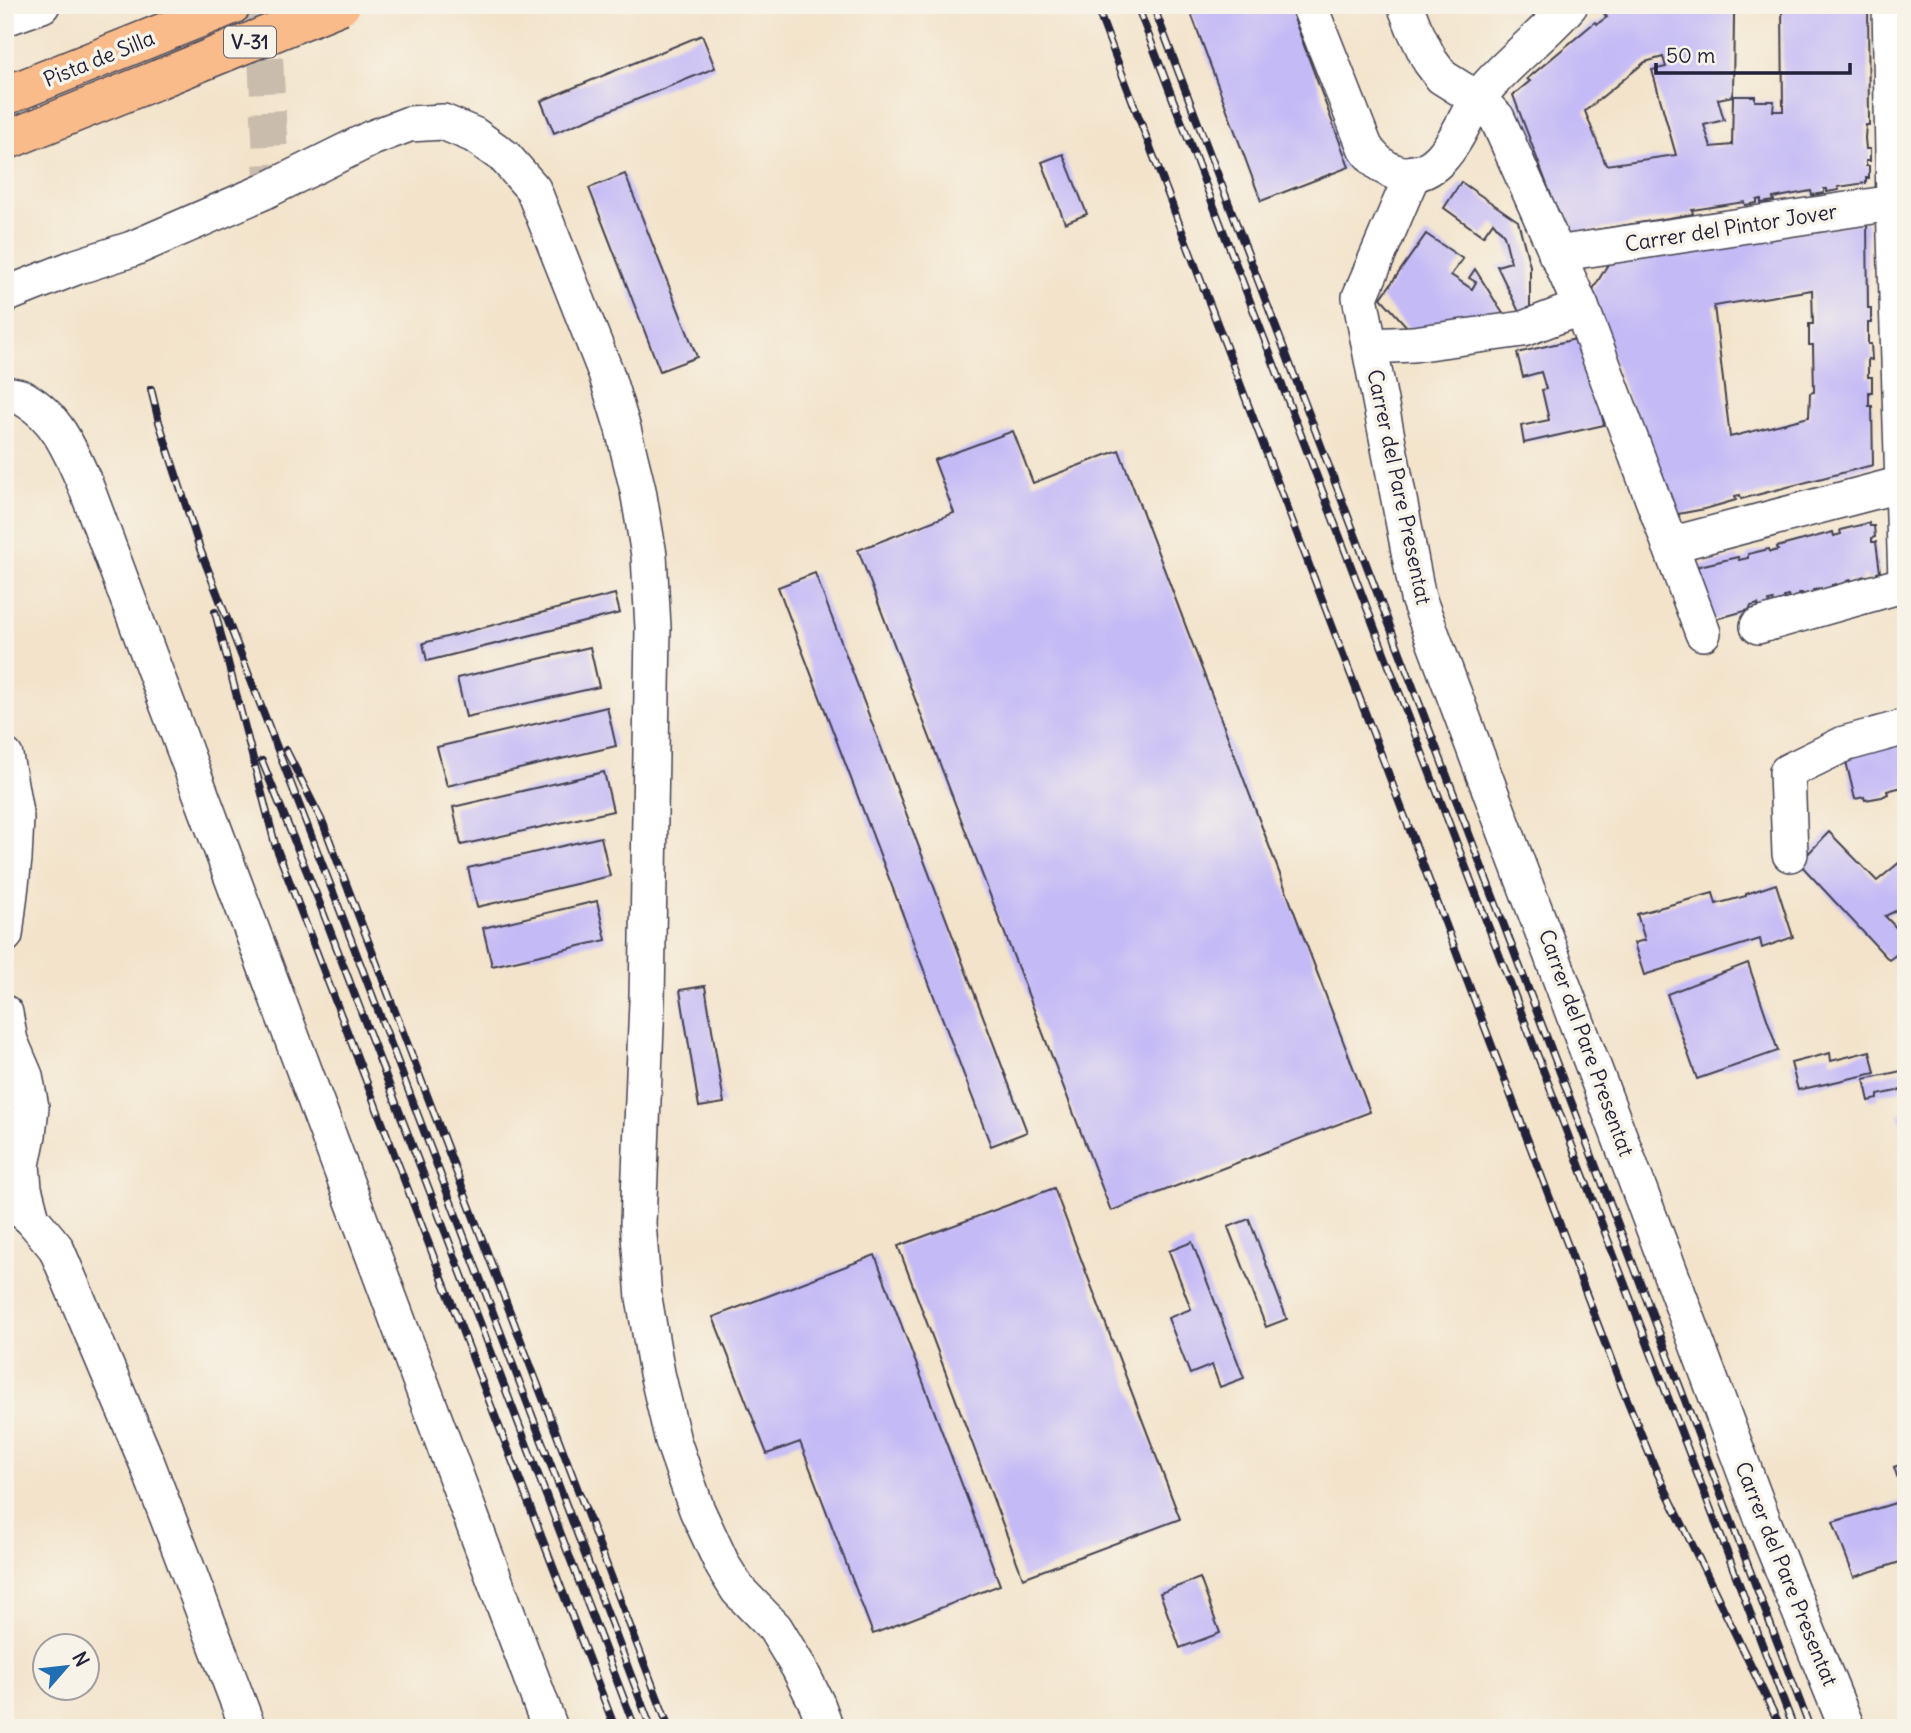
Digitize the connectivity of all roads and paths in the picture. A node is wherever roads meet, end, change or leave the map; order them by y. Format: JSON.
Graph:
{"nodes":[{"id":1,"x":42,"y":5,"type":"edge"},
{"id":2,"x":232,"y":5,"type":"edge"},
{"id":3,"x":341,"y":5,"type":"edge"},
{"id":4,"x":1309,"y":5,"type":"edge"},
{"id":5,"x":1405,"y":5,"type":"edge"},
{"id":6,"x":1570,"y":5,"type":"edge"},
{"id":7,"x":1890,"y":5,"type":"edge"},
{"id":8,"x":5,"y":18,"type":"edge"},
{"id":9,"x":143,"y":41,"type":"junction"},
{"id":10,"x":5,"y":81,"type":"edge"},
{"id":11,"x":5,"y":96,"type":"edge"},
{"id":12,"x":1477,"y":99,"type":"junction"},
{"id":13,"x":9,"y":141,"type":"edge"},
{"id":14,"x":1413,"y":173,"type":"junction"},
{"id":15,"x":1900,"y":202,"type":"edge"},
{"id":16,"x":1556,"y":254,"type":"junction"},
{"id":17,"x":5,"y":295,"type":"edge"},
{"id":18,"x":1581,"y":307,"type":"junction"},
{"id":19,"x":1370,"y":346,"type":"junction"},
{"id":20,"x":5,"y":394,"type":"edge"},
{"id":21,"x":1904,"y":484,"type":"edge"},
{"id":22,"x":1670,"y":545,"type":"junction"},
{"id":23,"x":1906,"y":582,"type":"edge"},
{"id":24,"x":1758,"y":626,"type":"dead end"},
{"id":25,"x":1703,"y":633,"type":"dead end"},
{"id":26,"x":1906,"y":727,"type":"edge"},
{"id":27,"x":5,"y":756,"type":"edge"},
{"id":28,"x":1790,"y":854,"type":"dead end"},
{"id":29,"x":5,"y":935,"type":"edge"},
{"id":30,"x":5,"y":1013,"type":"edge"},
{"id":31,"x":17,"y":1146,"type":"edge"},
{"id":32,"x":5,"y":1196,"type":"edge"},
{"id":33,"x":32,"y":1219,"type":"junction"},
{"id":34,"x":248,"y":1728,"type":"edge"},
{"id":35,"x":550,"y":1728,"type":"edge"},
{"id":36,"x":826,"y":1728,"type":"edge"},
{"id":37,"x":1847,"y":1728,"type":"edge"}],
"edges":[{"from":1,"to":8,"type":"street"},
{"from":2,"to":9,"type":"highway","name":"Pista de Silla","number":"V-31"},
{"from":3,"to":13,"type":"highway","name":"Pista de Silla","number":"V-31","bridge":true},
{"from":4,"to":14,"type":"street"},
{"from":5,"to":12,"type":"street"},
{"from":6,"to":12,"type":"street"},
{"from":7,"to":15,"type":"street"},
{"from":9,"to":10,"type":"highway"},
{"from":9,"to":11,"type":"highway","name":"Pista de Silla","number":"V-31"},
{"from":12,"to":14,"type":"street"},
{"from":12,"to":16,"type":"street"},
{"from":14,"to":19,"type":"street","name":"Carrer del Pare Presentat"},
{"from":15,"to":16,"type":"street","name":"Carrer del Pintor Jover"},
{"from":15,"to":21,"type":"street"},
{"from":16,"to":18,"type":"street"},
{"from":17,"to":36,"type":"street"},
{"from":18,"to":19,"type":"street","name":"Carrer del Pare Presentat"},
{"from":18,"to":22,"type":"street"},
{"from":19,"to":37,"type":"street","name":"Carrer del Pare Presentat"},
{"from":20,"to":35,"type":"street"},
{"from":21,"to":22,"type":"street"},
{"from":21,"to":23,"type":"street"},
{"from":22,"to":25,"type":"street"},
{"from":23,"to":24,"type":"street"},
{"from":26,"to":28,"type":"street"},
{"from":27,"to":29,"type":"street"},
{"from":30,"to":31,"type":"street"},
{"from":31,"to":33,"type":"street"},
{"from":32,"to":33,"type":"street"},
{"from":33,"to":34,"type":"street"}]}
